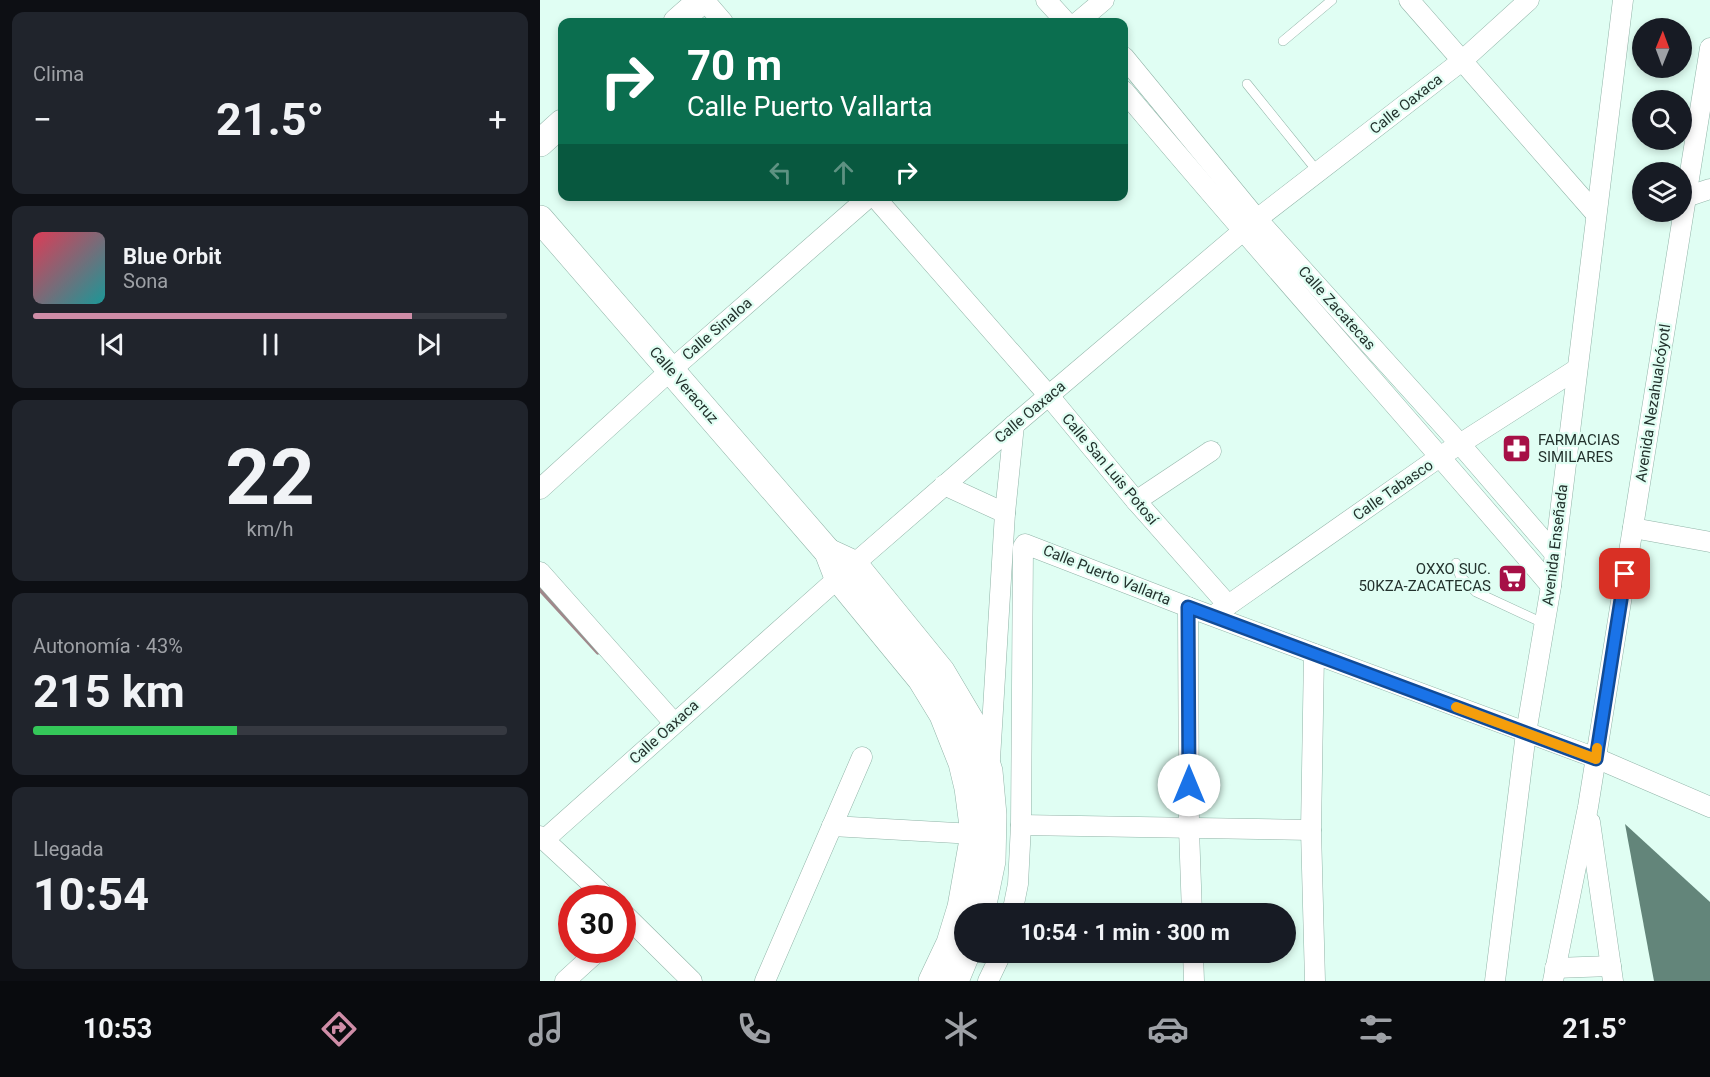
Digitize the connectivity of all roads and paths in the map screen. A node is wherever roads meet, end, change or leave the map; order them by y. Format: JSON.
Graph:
{"nodes":[{"id":1,"x":703,"y":0,"type":"edge"},
{"id":2,"x":1046,"y":0,"type":"edge"},
{"id":3,"x":1104,"y":0,"type":"edge"},
{"id":4,"x":1332,"y":0,"type":"edge"},
{"id":5,"x":1408,"y":0,"type":"edge"},
{"id":6,"x":1529,"y":0,"type":"edge"},
{"id":7,"x":1623,"y":0,"type":"edge"},
{"id":8,"x":1084,"y":15,"type":"edge"},
{"id":9,"x":682,"y":18,"type":"edge"},
{"id":10,"x":719,"y":18,"type":"edge"},
{"id":11,"x":1062,"y":18,"type":"edge"},
{"id":12,"x":1283,"y":41,"type":"dead end"},
{"id":13,"x":1710,"y":48,"type":"edge"},
{"id":14,"x":1463,"y":60,"type":"junction"},
{"id":15,"x":1128,"y":62,"type":"edge"},
{"id":16,"x":1247,"y":84,"type":"dead end"},
{"id":17,"x":1128,"y":95,"type":"edge"},
{"id":18,"x":558,"y":127,"type":"edge"},
{"id":19,"x":540,"y":143,"type":"edge"},
{"id":20,"x":1692,"y":162,"type":"edge"},
{"id":21,"x":1318,"y":172,"type":"junction"},
{"id":22,"x":1710,"y":189,"type":"edge"},
{"id":23,"x":1692,"y":195,"type":"edge"},
{"id":24,"x":866,"y":201,"type":"edge"},
{"id":25,"x":876,"y":201,"type":"edge"},
{"id":26,"x":1596,"y":214,"type":"junction"},
{"id":27,"x":540,"y":219,"type":"edge"},
{"id":28,"x":1682,"y":222,"type":"edge"},
{"id":29,"x":1250,"y":226,"type":"junction"},
{"id":30,"x":1576,"y":369,"type":"junction"},
{"id":31,"x":671,"y":370,"type":"junction"},
{"id":32,"x":1049,"y":396,"type":"junction"},
{"id":33,"x":1014,"y":425,"type":"junction"},
{"id":34,"x":1460,"y":444,"type":"junction"},
{"id":35,"x":1211,"y":451,"type":"dead end"},
{"id":36,"x":1441,"y":456,"type":"junction"},
{"id":37,"x":944,"y":485,"type":"junction"},
{"id":38,"x":540,"y":489,"type":"edge"},
{"id":39,"x":1136,"y":501,"type":"junction"},
{"id":40,"x":1005,"y":513,"type":"junction"},
{"id":41,"x":1633,"y":528,"type":"junction"},
{"id":42,"x":1710,"y":542,"type":"edge"},
{"id":43,"x":1555,"y":554,"type":"junction"},
{"id":44,"x":1456,"y":563,"type":"dead end"},
{"id":45,"x":846,"y":571,"type":"junction"},
{"id":46,"x":540,"y":572,"type":"edge"},
{"id":47,"x":1551,"y":586,"type":"junction"},
{"id":48,"x":1188,"y":607,"type":"junction"},
{"id":49,"x":1220,"y":610,"type":"junction"},
{"id":50,"x":1545,"y":624,"type":"junction"},
{"id":51,"x":1314,"y":654,"type":"junction"},
{"id":52,"x":958,"y":721,"type":"junction"},
{"id":53,"x":674,"y":723,"type":"junction"},
{"id":54,"x":1527,"y":733,"type":"junction"},
{"id":55,"x":862,"y":757,"type":"dead end"},
{"id":56,"x":1596,"y":759,"type":"junction"},
{"id":57,"x":989,"y":771,"type":"junction"},
{"id":58,"x":1588,"y":807,"type":"junction"},
{"id":59,"x":1710,"y":807,"type":"edge"},
{"id":60,"x":1021,"y":825,"type":"junction"},
{"id":61,"x":832,"y":826,"type":"junction"},
{"id":62,"x":1189,"y":829,"type":"junction"},
{"id":63,"x":1311,"y":830,"type":"junction"},
{"id":64,"x":974,"y":834,"type":"junction"},
{"id":65,"x":542,"y":838,"type":"edge"},
{"id":66,"x":594,"y":885,"type":"edge"},
{"id":67,"x":983,"y":903,"type":"edge"},
{"id":68,"x":1014,"y":903,"type":"edge"},
{"id":69,"x":1192,"y":903,"type":"edge"},
{"id":70,"x":636,"y":930,"type":"edge"},
{"id":71,"x":585,"y":963,"type":"edge"},
{"id":72,"x":962,"y":963,"type":"edge"},
{"id":73,"x":997,"y":963,"type":"edge"},
{"id":74,"x":1193,"y":963,"type":"edge"},
{"id":75,"x":1554,"y":974,"type":"edge"},
{"id":76,"x":1612,"y":974,"type":"edge"},
{"id":77,"x":566,"y":981,"type":"edge"},
{"id":78,"x":692,"y":981,"type":"edge"},
{"id":79,"x":765,"y":981,"type":"edge"},
{"id":80,"x":932,"y":981,"type":"edge"},
{"id":81,"x":955,"y":981,"type":"edge"},
{"id":82,"x":988,"y":981,"type":"edge"},
{"id":83,"x":1194,"y":981,"type":"edge"},
{"id":84,"x":1315,"y":981,"type":"edge"},
{"id":85,"x":1494,"y":981,"type":"edge"}],
"edges":[{"from":1,"to":9,"type":"street"},
{"from":1,"to":10,"type":"street"},
{"from":2,"to":11,"type":"street"},
{"from":3,"to":8,"type":"street"},
{"from":4,"to":12,"type":"lane"},
{"from":5,"to":14,"type":"street"},
{"from":6,"to":14,"type":"street","name":"Calle Oaxaca"},
{"from":7,"to":26,"type":"street","name":"Avenida Enseñada"},
{"from":13,"to":20,"type":"street","name":"Avenida Nezahualcóyotl"},
{"from":14,"to":21,"type":"street","name":"Calle Oaxaca"},
{"from":14,"to":26,"type":"street"},
{"from":15,"to":29,"type":"street","name":"Calle Zacatecas"},
{"from":16,"to":21,"type":"lane"},
{"from":17,"to":29,"type":"street","name":"Calle Zacatecas"},
{"from":18,"to":19,"type":"street"},
{"from":21,"to":29,"type":"street","name":"Calle Oaxaca"},
{"from":22,"to":23,"type":"street"},
{"from":24,"to":31,"type":"street","name":"Calle Sinaloa"},
{"from":25,"to":32,"type":"street","name":"Calle San Luis Potosí"},
{"from":26,"to":30,"type":"street","name":"Avenida Enseñada"},
{"from":27,"to":31,"type":"street","name":"Calle Veracruz"},
{"from":28,"to":41,"type":"street","name":"Avenida Nezahualcóyotl"},
{"from":29,"to":32,"type":"street","name":"Calle Oaxaca"},
{"from":29,"to":34,"type":"street","name":"Calle Zacatecas"},
{"from":29,"to":36,"type":"street","name":"Calle Zacatecas"},
{"from":30,"to":34,"type":"street","name":"Calle Tabasco"},
{"from":30,"to":43,"type":"street","name":"Avenida Enseñada"},
{"from":31,"to":38,"type":"street","name":"Calle Sinaloa"},
{"from":31,"to":45,"type":"street","name":"Calle Veracruz"},
{"from":32,"to":33,"type":"street","name":"Calle Oaxaca"},
{"from":32,"to":39,"type":"street","name":"Calle San Luis Potosí"},
{"from":33,"to":37,"type":"street","name":"Calle Oaxaca"},
{"from":33,"to":40,"type":"street"},
{"from":34,"to":36,"type":"street","name":"Calle Tabasco"},
{"from":34,"to":43,"type":"street","name":"Calle Zacatecas"},
{"from":35,"to":39,"type":"street"},
{"from":36,"to":47,"type":"street","name":"Calle Zacatecas"},
{"from":36,"to":49,"type":"street","name":"Calle Tabasco"},
{"from":37,"to":40,"type":"street"},
{"from":37,"to":45,"type":"street","name":"Calle Oaxaca"},
{"from":39,"to":49,"type":"street","name":"Calle San Luis Potosí"},
{"from":40,"to":57,"type":"street"},
{"from":41,"to":42,"type":"street"},
{"from":41,"to":56,"type":"street","name":"Avenida Nezahualcóyotl"},
{"from":43,"to":47,"type":"street","name":"Avenida Enseñada"},
{"from":44,"to":50,"type":"lane"},
{"from":45,"to":52,"type":"street"},
{"from":45,"to":53,"type":"street","name":"Calle Oaxaca"},
{"from":46,"to":53,"type":"street"},
{"from":47,"to":50,"type":"street","name":"Avenida Enseñada"},
{"from":48,"to":49,"type":"street","name":"Calle Puerto Vallarta"},
{"from":48,"to":60,"type":"street","name":"Calle Puerto Vallarta"},
{"from":48,"to":62,"type":"street"},
{"from":49,"to":51,"type":"street","name":"Calle Puerto Vallarta"},
{"from":50,"to":54,"type":"street","name":"Avenida Enseñada"},
{"from":51,"to":54,"type":"street","name":"Calle Puerto Vallarta"},
{"from":51,"to":63,"type":"street"},
{"from":52,"to":57,"type":"street"},
{"from":52,"to":64,"type":"street"},
{"from":53,"to":65,"type":"street","name":"Calle Oaxaca"},
{"from":54,"to":56,"type":"street","name":"Calle Puerto Vallarta"},
{"from":54,"to":85,"type":"street","name":"Avenida Enseñada"},
{"from":55,"to":61,"type":"street"},
{"from":56,"to":58,"type":"street","name":"Avenida Nezahualcóyotl"},
{"from":56,"to":59,"type":"street","name":"Calle Puerto Vallarta"},
{"from":57,"to":67,"type":"street"},
{"from":58,"to":75,"type":"street","name":"Avenida Nezahualcóyotl"},
{"from":58,"to":76,"type":"street"},
{"from":60,"to":62,"type":"street"},
{"from":60,"to":68,"type":"street"},
{"from":61,"to":64,"type":"street"},
{"from":61,"to":79,"type":"street"},
{"from":62,"to":63,"type":"street"},
{"from":62,"to":69,"type":"street"},
{"from":63,"to":84,"type":"street"},
{"from":64,"to":80,"type":"street"},
{"from":65,"to":66,"type":"street"},
{"from":70,"to":78,"type":"street"},
{"from":71,"to":77,"type":"street"},
{"from":72,"to":81,"type":"street"},
{"from":73,"to":82,"type":"street"},
{"from":74,"to":83,"type":"street"},
{"from":75,"to":76,"type":"street"}]}
